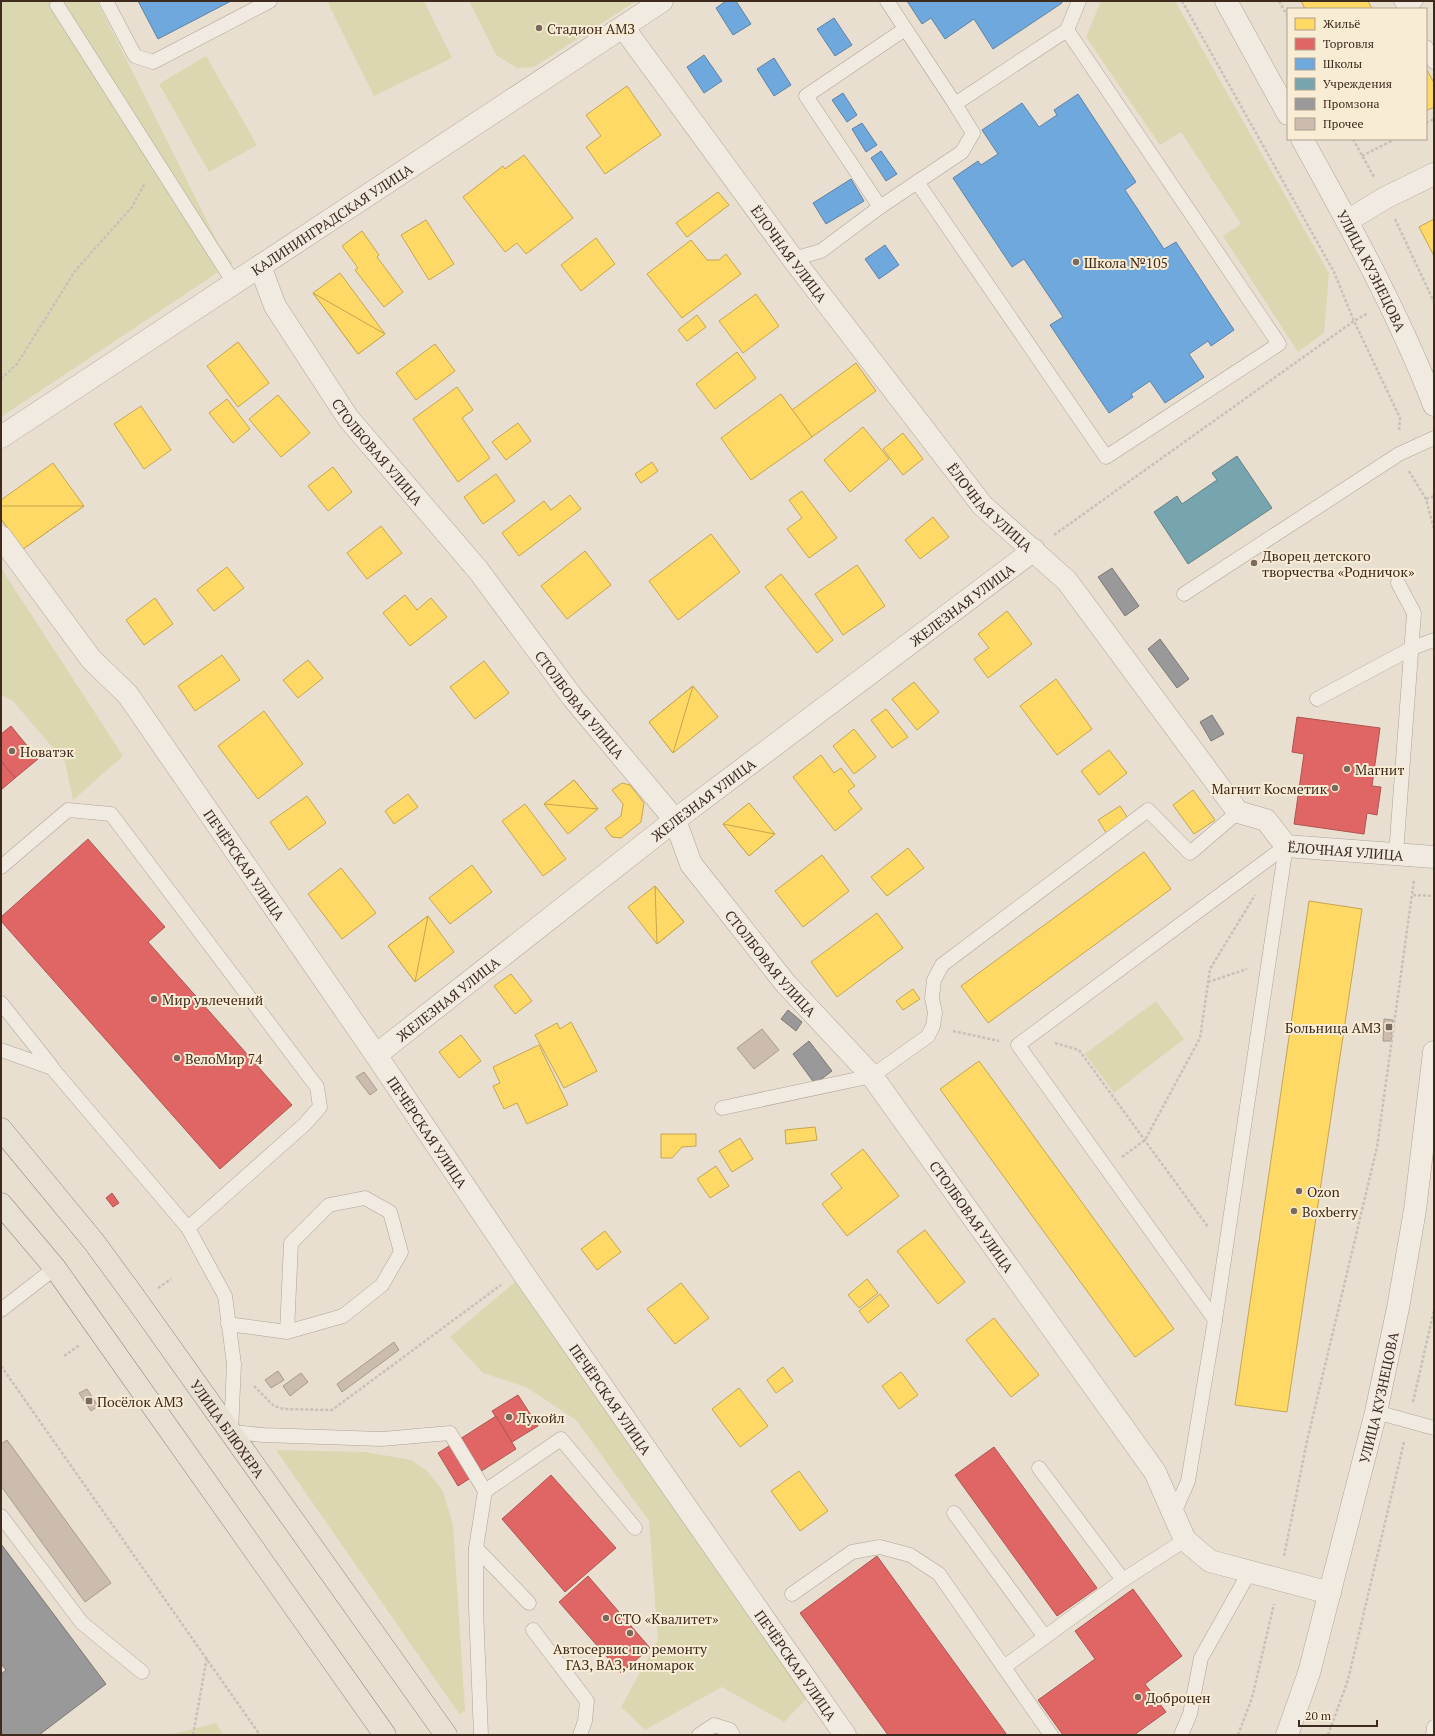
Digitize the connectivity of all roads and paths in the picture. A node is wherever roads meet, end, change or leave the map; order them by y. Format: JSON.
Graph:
{"nodes":[{"id":1,"x":106,"y":1,"type":"edge"},
{"id":2,"x":270,"y":1,"type":"edge"},
{"id":3,"x":662,"y":1,"type":"edge"},
{"id":4,"x":887,"y":1,"type":"edge"},
{"id":5,"x":1079,"y":1,"type":"edge"},
{"id":6,"x":1182,"y":1,"type":"edge"},
{"id":7,"x":1226,"y":1,"type":"edge"},
{"id":8,"x":1279,"y":1,"type":"edge"},
{"id":9,"x":57,"y":5,"type":"dead end"},
{"id":10,"x":1287,"y":15,"type":"edge"},
{"id":11,"x":623,"y":27,"type":"junction"},
{"id":12,"x":905,"y":29,"type":"junction"},
{"id":13,"x":1067,"y":30,"type":"junction"},
{"id":14,"x":1427,"y":49,"type":"edge"},
{"id":15,"x":1434,"y":62,"type":"edge"},
{"id":16,"x":955,"y":104,"type":"junction"},
{"id":17,"x":1287,"y":112,"type":"edge"},
{"id":18,"x":1303,"y":140,"type":"edge"},
{"id":19,"x":1393,"y":140,"type":"edge"},
{"id":20,"x":1362,"y":156,"type":"dead end"},
{"id":21,"x":157,"y":162,"type":"junction"},
{"id":22,"x":1434,"y":174,"type":"edge"},
{"id":23,"x":916,"y":182,"type":"junction"},
{"id":24,"x":880,"y":207,"type":"junction"},
{"id":25,"x":1347,"y":220,"type":"junction"},
{"id":26,"x":794,"y":258,"type":"junction"},
{"id":27,"x":260,"y":266,"type":"junction"},
{"id":28,"x":234,"y":283,"type":"junction"},
{"id":29,"x":1389,"y":301,"type":"junction"},
{"id":30,"x":1354,"y":321,"type":"junction"},
{"id":31,"x":1,"y":379,"type":"edge"},
{"id":32,"x":1434,"y":405,"type":"edge"},
{"id":33,"x":1,"y":437,"type":"edge"},
{"id":34,"x":1434,"y":438,"type":"edge"},
{"id":35,"x":1399,"y":454,"type":"junction"},
{"id":36,"x":1434,"y":496,"type":"edge"},
{"id":37,"x":1426,"y":499,"type":"junction"},
{"id":38,"x":1434,"y":529,"type":"edge"},
{"id":39,"x":1,"y":537,"type":"edge"},
{"id":40,"x":1034,"y":550,"type":"junction"},
{"id":41,"x":1398,"y":583,"type":"dead end"},
{"id":42,"x":1184,"y":594,"type":"dead end"},
{"id":43,"x":1434,"y":640,"type":"edge"},
{"id":44,"x":1412,"y":648,"type":"junction"},
{"id":45,"x":1317,"y":699,"type":"dead end"},
{"id":46,"x":1238,"y":812,"type":"junction"},
{"id":47,"x":675,"y":820,"type":"junction"},
{"id":48,"x":1286,"y":846,"type":"junction"},
{"id":49,"x":1416,"y":856,"type":"edge"},
{"id":50,"x":1,"y":867,"type":"edge"},
{"id":51,"x":1258,"y":891,"type":"dead end"},
{"id":52,"x":1413,"y":895,"type":"junction"},
{"id":53,"x":1434,"y":896,"type":"edge"},
{"id":54,"x":1269,"y":962,"type":"junction"},
{"id":55,"x":1208,"y":982,"type":"junction"},
{"id":56,"x":1,"y":1004,"type":"edge"},
{"id":57,"x":933,"y":1026,"type":"junction"},
{"id":58,"x":1031,"y":1036,"type":"junction"},
{"id":59,"x":1018,"y":1045,"type":"junction"},
{"id":60,"x":1,"y":1050,"type":"edge"},
{"id":61,"x":1434,"y":1052,"type":"edge"},
{"id":62,"x":376,"y":1055,"type":"junction"},
{"id":63,"x":52,"y":1068,"type":"junction"},
{"id":64,"x":872,"y":1076,"type":"junction"},
{"id":65,"x":722,"y":1108,"type":"dead end"},
{"id":66,"x":1,"y":1129,"type":"edge"},
{"id":67,"x":1145,"y":1140,"type":"junction"},
{"id":68,"x":1106,"y":1168,"type":"junction"},
{"id":69,"x":1,"y":1204,"type":"edge"},
{"id":70,"x":188,"y":1228,"type":"junction"},
{"id":71,"x":1226,"y":1252,"type":"junction"},
{"id":72,"x":55,"y":1268,"type":"junction"},
{"id":73,"x":521,"y":1270,"type":"junction"},
{"id":74,"x":1,"y":1310,"type":"edge"},
{"id":75,"x":1434,"y":1310,"type":"edge"},
{"id":76,"x":1215,"y":1320,"type":"junction"},
{"id":77,"x":228,"y":1324,"type":"junction"},
{"id":78,"x":287,"y":1332,"type":"junction"},
{"id":79,"x":234,"y":1364,"type":"junction"},
{"id":80,"x":1,"y":1366,"type":"edge"},
{"id":81,"x":1376,"y":1412,"type":"junction"},
{"id":82,"x":1409,"y":1421,"type":"junction"},
{"id":83,"x":1434,"y":1428,"type":"edge"},
{"id":84,"x":232,"y":1432,"type":"junction"},
{"id":85,"x":1039,"y":1468,"type":"dead end"},
{"id":86,"x":485,"y":1491,"type":"junction"},
{"id":87,"x":954,"y":1513,"type":"dead end"},
{"id":88,"x":1174,"y":1513,"type":"junction"},
{"id":89,"x":1,"y":1516,"type":"edge"},
{"id":90,"x":635,"y":1528,"type":"dead end"},
{"id":91,"x":1185,"y":1540,"type":"junction"},
{"id":92,"x":476,"y":1548,"type":"junction"},
{"id":93,"x":1250,"y":1571,"type":"junction"},
{"id":94,"x":1123,"y":1580,"type":"junction"},
{"id":95,"x":1280,"y":1580,"type":"junction"},
{"id":96,"x":1330,"y":1592,"type":"junction"},
{"id":97,"x":792,"y":1594,"type":"dead end"},
{"id":98,"x":529,"y":1604,"type":"dead end"},
{"id":99,"x":533,"y":1630,"type":"dead end"},
{"id":100,"x":1045,"y":1637,"type":"junction"},
{"id":101,"x":207,"y":1657,"type":"junction"},
{"id":102,"x":1004,"y":1667,"type":"junction"},
{"id":103,"x":142,"y":1672,"type":"dead end"},
{"id":104,"x":1434,"y":1727,"type":"edge"},
{"id":105,"x":193,"y":1735,"type":"edge"},
{"id":106,"x":260,"y":1735,"type":"edge"},
{"id":107,"x":385,"y":1735,"type":"edge"},
{"id":108,"x":446,"y":1735,"type":"edge"},
{"id":109,"x":481,"y":1735,"type":"edge"},
{"id":110,"x":580,"y":1735,"type":"edge"},
{"id":111,"x":699,"y":1735,"type":"edge"},
{"id":112,"x":733,"y":1735,"type":"edge"},
{"id":113,"x":846,"y":1735,"type":"edge"},
{"id":114,"x":1051,"y":1735,"type":"edge"},
{"id":115,"x":1181,"y":1735,"type":"edge"},
{"id":116,"x":1238,"y":1735,"type":"edge"},
{"id":117,"x":1287,"y":1735,"type":"edge"},
{"id":118,"x":1328,"y":1735,"type":"edge"},
{"id":119,"x":1433,"y":1735,"type":"edge"}],
"edges":[{"from":1,"to":2,"type":"lane"},
{"from":3,"to":11,"type":"street","name":"КАЛИНИНГРАДСКАЯ УЛИЦА"},
{"from":4,"to":12,"type":"lane"},
{"from":5,"to":13,"type":"lane"},
{"from":6,"to":30,"type":"path"},
{"from":7,"to":17,"type":"street"},
{"from":8,"to":10,"type":"path"},
{"from":9,"to":21,"type":"lane"},
{"from":11,"to":26,"type":"street","name":"ЁЛОЧНАЯ УЛИЦА"},
{"from":11,"to":27,"type":"street","name":"КАЛИНИНГРАДСКАЯ УЛИЦА"},
{"from":12,"to":16,"type":"lane"},
{"from":12,"to":24,"type":"lane"},
{"from":13,"to":16,"type":"lane"},
{"from":13,"to":23,"type":"lane"},
{"from":14,"to":15,"type":"lane"},
{"from":16,"to":23,"type":"lane"},
{"from":18,"to":25,"type":"street","name":"УЛИЦА КУЗНЕЦОВА"},
{"from":19,"to":20,"type":"path"},
{"from":21,"to":28,"type":"lane"},
{"from":21,"to":31,"type":"path"},
{"from":22,"to":25,"type":"street"},
{"from":23,"to":24,"type":"lane"},
{"from":24,"to":26,"type":"lane"},
{"from":25,"to":29,"type":"street","name":"УЛИЦА КУЗНЕЦОВА"},
{"from":26,"to":40,"type":"street","name":"ЁЛОЧНАЯ УЛИЦА"},
{"from":27,"to":28,"type":"street","name":"КАЛИНИНГРАДСКАЯ УЛИЦА"},
{"from":27,"to":47,"type":"street","name":"СТОЛБОВАЯ УЛИЦА"},
{"from":28,"to":33,"type":"street","name":"КАЛИНИНГРАДСКАЯ УЛИЦА"},
{"from":29,"to":30,"type":"path"},
{"from":29,"to":32,"type":"street","name":"УЛИЦА КУЗНЕЦОВА"},
{"from":30,"to":35,"type":"path"},
{"from":30,"to":40,"type":"path"},
{"from":34,"to":35,"type":"lane"},
{"from":35,"to":37,"type":"path"},
{"from":35,"to":42,"type":"lane"},
{"from":36,"to":37,"type":"path"},
{"from":37,"to":38,"type":"path"},
{"from":39,"to":62,"type":"street","name":"ПЕЧЁРСКАЯ УЛИЦА"},
{"from":40,"to":46,"type":"street","name":"ЁЛОЧНАЯ УЛИЦА"},
{"from":40,"to":47,"type":"street","name":"ЖЕЛЕЗНАЯ УЛИЦА"},
{"from":41,"to":44,"type":"lane"},
{"from":43,"to":44,"type":"lane"},
{"from":44,"to":45,"type":"lane"},
{"from":44,"to":49,"type":"lane"},
{"from":46,"to":48,"type":"street","name":"ЁЛОЧНАЯ УЛИЦА"},
{"from":46,"to":57,"type":"lane"},
{"from":47,"to":62,"type":"street","name":"ЖЕЛЕЗНАЯ УЛИЦА"},
{"from":47,"to":64,"type":"street","name":"СТОЛБОВАЯ УЛИЦА"},
{"from":48,"to":49,"type":"street","name":"ЁЛОЧНАЯ УЛИЦА"},
{"from":48,"to":54,"type":"lane"},
{"from":48,"to":58,"type":"lane"},
{"from":49,"to":52,"type":"path"},
{"from":50,"to":70,"type":"lane"},
{"from":51,"to":55,"type":"path"},
{"from":52,"to":53,"type":"path"},
{"from":52,"to":95,"type":"path"},
{"from":54,"to":55,"type":"path"},
{"from":54,"to":71,"type":"lane"},
{"from":55,"to":67,"type":"path"},
{"from":56,"to":63,"type":"lane"},
{"from":57,"to":59,"type":"path"},
{"from":57,"to":64,"type":"lane"},
{"from":58,"to":59,"type":"lane"},
{"from":58,"to":67,"type":"path"},
{"from":59,"to":68,"type":"lane"},
{"from":60,"to":63,"type":"lane"},
{"from":61,"to":81,"type":"street","name":"УЛИЦА КУЗНЕЦОВА"},
{"from":62,"to":73,"type":"street","name":"ПЕЧЁРСКАЯ УЛИЦА"},
{"from":63,"to":70,"type":"lane"},
{"from":64,"to":65,"type":"lane"},
{"from":64,"to":88,"type":"street","name":"СТОЛБОВАЯ УЛИЦА"},
{"from":66,"to":84,"type":"main road","name":"УЛИЦА БЛЮХЕРА"},
{"from":67,"to":68,"type":"path"},
{"from":67,"to":71,"type":"path"},
{"from":68,"to":76,"type":"lane"},
{"from":69,"to":72,"type":"main road"},
{"from":70,"to":77,"type":"lane"},
{"from":71,"to":76,"type":"lane"},
{"from":72,"to":74,"type":"lane"},
{"from":72,"to":107,"type":"main road"},
{"from":73,"to":79,"type":"path"},
{"from":73,"to":113,"type":"street","name":"ПЕЧЁРСКАЯ УЛИЦА"},
{"from":75,"to":82,"type":"path"},
{"from":76,"to":88,"type":"lane"},
{"from":77,"to":78,"type":"lane"},
{"from":77,"to":79,"type":"lane"},
{"from":78,"to":78,"type":"lane"},
{"from":79,"to":84,"type":"lane"},
{"from":80,"to":101,"type":"path"},
{"from":81,"to":82,"type":"lane"},
{"from":81,"to":96,"type":"street","name":"УЛИЦА КУЗНЕЦОВА"},
{"from":82,"to":83,"type":"lane"},
{"from":82,"to":118,"type":"path"},
{"from":84,"to":86,"type":"lane"},
{"from":84,"to":108,"type":"main road","name":"УЛИЦА БЛЮХЕРА"},
{"from":85,"to":94,"type":"lane"},
{"from":86,"to":90,"type":"lane"},
{"from":86,"to":92,"type":"lane"},
{"from":87,"to":100,"type":"lane"},
{"from":88,"to":91,"type":"street","name":"СТОЛБОВАЯ УЛИЦА"},
{"from":89,"to":103,"type":"lane"},
{"from":91,"to":93,"type":"street","name":"СТОЛБОВАЯ УЛИЦА"},
{"from":91,"to":94,"type":"lane"},
{"from":92,"to":98,"type":"lane"},
{"from":92,"to":109,"type":"lane"},
{"from":93,"to":95,"type":"street","name":"СТОЛБОВАЯ УЛИЦА"},
{"from":93,"to":115,"type":"lane"},
{"from":94,"to":100,"type":"lane"},
{"from":95,"to":96,"type":"street","name":"СТОЛБОВАЯ УЛИЦА"},
{"from":95,"to":116,"type":"path"},
{"from":96,"to":117,"type":"street","name":"УЛИЦА КУЗНЕЦОВА"},
{"from":97,"to":102,"type":"lane"},
{"from":99,"to":110,"type":"lane"},
{"from":100,"to":102,"type":"lane"},
{"from":101,"to":105,"type":"path"},
{"from":101,"to":106,"type":"path"},
{"from":102,"to":114,"type":"lane"},
{"from":104,"to":119,"type":"lane"},
{"from":111,"to":112,"type":"lane"}]}
